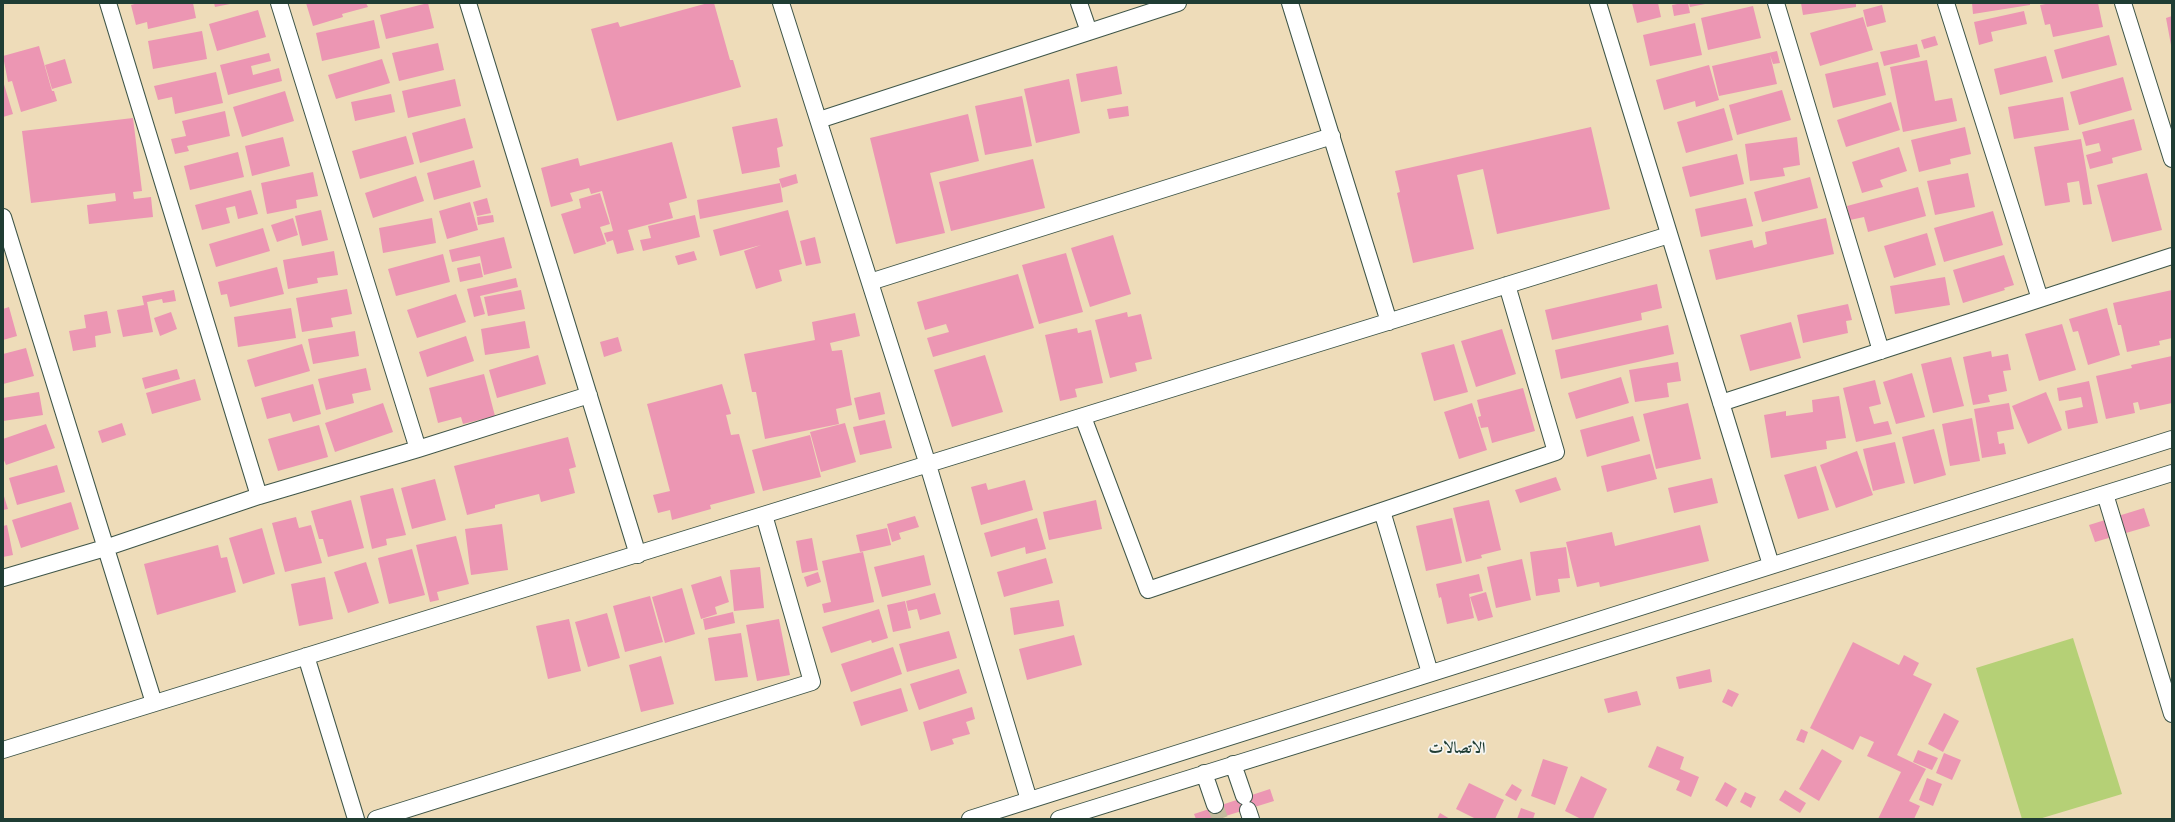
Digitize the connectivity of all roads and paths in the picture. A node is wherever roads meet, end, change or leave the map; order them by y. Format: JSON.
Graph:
{"nodes":[{"id":1,"x":108,"y":3,"type":"edge"},
{"id":2,"x":279,"y":3,"type":"edge"},
{"id":3,"x":468,"y":3,"type":"edge"},
{"id":4,"x":781,"y":3,"type":"edge"},
{"id":5,"x":1079,"y":3,"type":"edge"},
{"id":6,"x":1178,"y":3,"type":"edge"},
{"id":7,"x":1290,"y":3,"type":"edge"},
{"id":8,"x":1598,"y":3,"type":"edge"},
{"id":9,"x":1776,"y":3,"type":"edge"},
{"id":10,"x":1946,"y":3,"type":"edge"},
{"id":11,"x":2123,"y":3,"type":"edge"},
{"id":12,"x":1089,"y":32,"type":"junction"},
{"id":13,"x":818,"y":120,"type":"junction"},
{"id":14,"x":1332,"y":136,"type":"junction"},
{"id":15,"x":2172,"y":159,"type":"edge"},
{"id":16,"x":3,"y":217,"type":"edge"},
{"id":17,"x":1669,"y":235,"type":"junction"},
{"id":18,"x":2172,"y":256,"type":"edge"},
{"id":19,"x":870,"y":282,"type":"junction"},
{"id":20,"x":1507,"y":285,"type":"junction"},
{"id":21,"x":2040,"y":299,"type":"junction"},
{"id":22,"x":1390,"y":322,"type":"junction"},
{"id":23,"x":1881,"y":351,"type":"junction"},
{"id":24,"x":589,"y":395,"type":"junction"},
{"id":25,"x":1721,"y":403,"type":"junction"},
{"id":26,"x":1083,"y":417,"type":"junction"},
{"id":27,"x":2172,"y":439,"type":"edge"},
{"id":28,"x":418,"y":449,"type":"junction"},
{"id":29,"x":928,"y":465,"type":"junction"},
{"id":30,"x":2172,"y":473,"type":"edge"},
{"id":31,"x":2104,"y":494,"type":"junction"},
{"id":32,"x":259,"y":496,"type":"junction"},
{"id":33,"x":1382,"y":511,"type":"junction"},
{"id":34,"x":764,"y":515,"type":"junction"},
{"id":35,"x":105,"y":548,"type":"junction"},
{"id":36,"x":638,"y":555,"type":"junction"},
{"id":37,"x":1771,"y":565,"type":"junction"},
{"id":38,"x":3,"y":578,"type":"edge"},
{"id":39,"x":306,"y":656,"type":"junction"},
{"id":40,"x":1430,"y":673,"type":"junction"},
{"id":41,"x":154,"y":703,"type":"junction"},
{"id":42,"x":2172,"y":714,"type":"edge"},
{"id":43,"x":3,"y":750,"type":"edge"},
{"id":44,"x":1233,"y":764,"type":"junction"},
{"id":45,"x":1204,"y":773,"type":"junction"},
{"id":46,"x":1029,"y":800,"type":"junction"},
{"id":47,"x":1215,"y":805,"type":"tunnel mouth"},
{"id":48,"x":1248,"y":808,"type":"edge"},
{"id":49,"x":356,"y":819,"type":"edge"},
{"id":50,"x":376,"y":819,"type":"edge"},
{"id":51,"x":970,"y":819,"type":"edge"},
{"id":52,"x":1059,"y":819,"type":"edge"}],
"edges":[{"from":1,"to":32,"type":"street"},
{"from":2,"to":28,"type":"street"},
{"from":3,"to":24,"type":"street"},
{"from":4,"to":13,"type":"street"},
{"from":5,"to":12,"type":"street"},
{"from":6,"to":12,"type":"street"},
{"from":7,"to":14,"type":"street"},
{"from":8,"to":17,"type":"street"},
{"from":9,"to":23,"type":"street"},
{"from":10,"to":21,"type":"street"},
{"from":11,"to":15,"type":"street"},
{"from":12,"to":13,"type":"street"},
{"from":13,"to":19,"type":"street"},
{"from":14,"to":19,"type":"street"},
{"from":14,"to":22,"type":"street"},
{"from":16,"to":35,"type":"street"},
{"from":17,"to":20,"type":"street"},
{"from":17,"to":25,"type":"street"},
{"from":18,"to":21,"type":"street"},
{"from":19,"to":29,"type":"street"},
{"from":20,"to":22,"type":"street"},
{"from":20,"to":33,"type":"street"},
{"from":21,"to":23,"type":"street"},
{"from":22,"to":26,"type":"street"},
{"from":23,"to":25,"type":"street"},
{"from":24,"to":28,"type":"street"},
{"from":24,"to":36,"type":"street"},
{"from":25,"to":37,"type":"street"},
{"from":26,"to":29,"type":"street"},
{"from":26,"to":33,"type":"street"},
{"from":27,"to":37,"type":"street"},
{"from":28,"to":32,"type":"street"},
{"from":29,"to":34,"type":"street"},
{"from":29,"to":46,"type":"street"},
{"from":30,"to":31,"type":"street"},
{"from":31,"to":42,"type":"street"},
{"from":31,"to":44,"type":"street"},
{"from":32,"to":35,"type":"street"},
{"from":33,"to":40,"type":"street"},
{"from":34,"to":36,"type":"street"},
{"from":34,"to":50,"type":"street"},
{"from":35,"to":38,"type":"street"},
{"from":35,"to":41,"type":"street"},
{"from":36,"to":39,"type":"street"},
{"from":37,"to":40,"type":"street"},
{"from":39,"to":41,"type":"street"},
{"from":39,"to":49,"type":"street"},
{"from":40,"to":46,"type":"street"},
{"from":41,"to":43,"type":"street"},
{"from":44,"to":45,"type":"street"},
{"from":44,"to":48,"type":"street"},
{"from":45,"to":47,"type":"street"},
{"from":45,"to":52,"type":"street"},
{"from":46,"to":51,"type":"street"}]}
